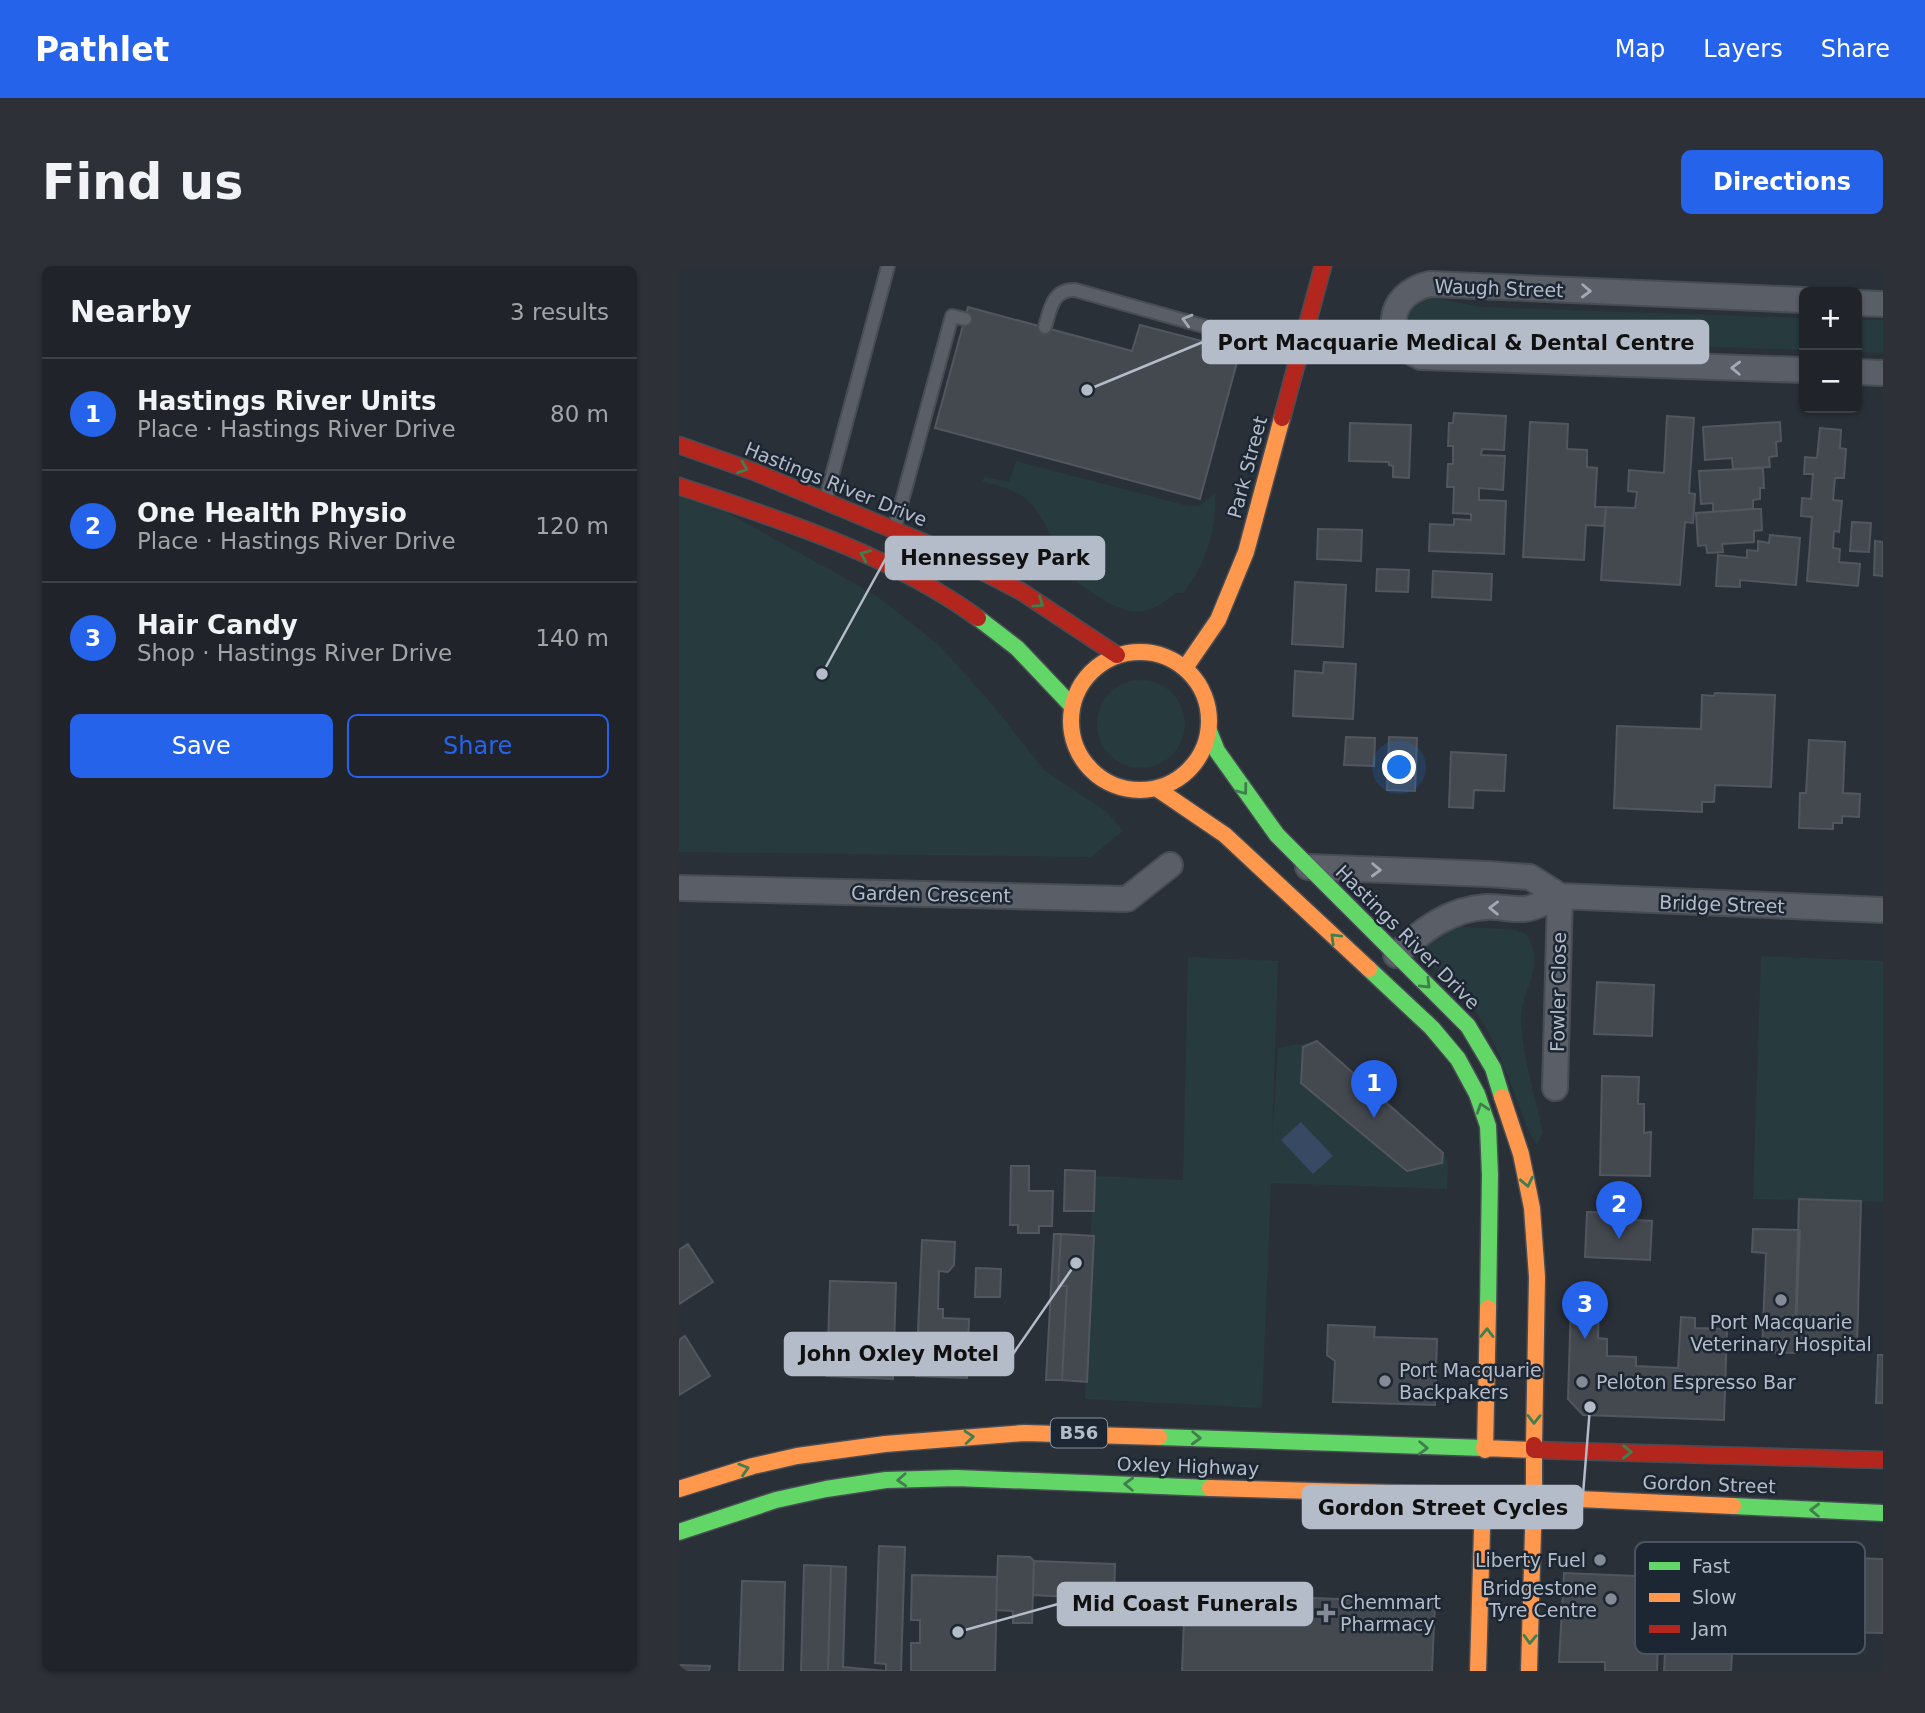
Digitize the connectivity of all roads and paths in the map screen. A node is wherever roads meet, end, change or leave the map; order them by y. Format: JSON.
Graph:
{"nodes":[{"id":1,"x":888,"y":266,"type":"edge"},
{"id":2,"x":1323,"y":266,"type":"edge"},
{"id":3,"x":1799,"y":300,"type":"edge"},
{"id":4,"x":1862,"y":303,"type":"edge"},
{"id":5,"x":1883,"y":304,"type":"edge"},
{"id":6,"x":965,"y":319,"type":"dead end"},
{"id":7,"x":1045,"y":327,"type":"dead end"},
{"id":8,"x":1300,"y":353,"type":"junction"},
{"id":9,"x":1799,"y":370,"type":"edge"},
{"id":10,"x":1862,"y":372,"type":"edge"},
{"id":11,"x":1883,"y":373,"type":"edge"},
{"id":12,"x":679,"y":445,"type":"edge"},
{"id":13,"x":679,"y":486,"type":"edge"},
{"id":14,"x":825,"y":501,"type":"junction"},
{"id":15,"x":894,"y":531,"type":"junction"},
{"id":16,"x":1117,"y":655,"type":"junction"},
{"id":17,"x":1185,"y":668,"type":"junction"},
{"id":18,"x":1072,"y":706,"type":"junction"},
{"id":19,"x":1209,"y":731,"type":"junction"},
{"id":20,"x":1156,"y":788,"type":"junction"},
{"id":21,"x":1170,"y":865,"type":"dead end"},
{"id":22,"x":1308,"y":867,"type":"junction"},
{"id":23,"x":679,"y":888,"type":"edge"},
{"id":24,"x":1560,"y":896,"type":"junction"},
{"id":25,"x":1883,"y":910,"type":"edge"},
{"id":26,"x":1397,"y":955,"type":"junction"},
{"id":27,"x":1555,"y":1088,"type":"dead end"},
{"id":28,"x":1534,"y":1450,"type":"junction"},
{"id":29,"x":1484,"y":1456,"type":"junction"},
{"id":30,"x":1883,"y":1460,"type":"edge"},
{"id":31,"x":679,"y":1489,"type":"edge"},
{"id":32,"x":1483,"y":1490,"type":"junction"},
{"id":33,"x":1534,"y":1497,"type":"junction"},
{"id":34,"x":1883,"y":1513,"type":"edge"},
{"id":35,"x":679,"y":1532,"type":"edge"},
{"id":36,"x":1478,"y":1671,"type":"edge"},
{"id":37,"x":1529,"y":1671,"type":"edge"}],
"edges":[{"from":1,"to":14,"type":"lane"},
{"from":2,"to":8,"type":"main road","name":"Park Street"},
{"from":9,"to":3,"type":"street","name":"Waugh Street","one_way":true},
{"from":4,"to":5,"type":"street"},
{"from":6,"to":15,"type":"lane"},
{"from":8,"to":7,"type":"lane","one_way":true},
{"from":8,"to":17,"type":"main road","name":"Park Street"},
{"from":10,"to":11,"type":"street"},
{"from":12,"to":14,"type":"main road","name":"Hastings River Drive","one_way":true},
{"from":18,"to":13,"type":"main road","one_way":true},
{"from":14,"to":15,"type":"main road","name":"Hastings River Drive"},
{"from":15,"to":16,"type":"main road","name":"Hastings River Drive","one_way":true},
{"from":16,"to":17,"type":"main road"},
{"from":16,"to":18,"type":"main road"},
{"from":17,"to":19,"type":"main road"},
{"from":18,"to":20,"type":"main road"},
{"from":19,"to":20,"type":"main road"},
{"from":19,"to":22,"type":"main road","name":"Hastings River Drive","one_way":true},
{"from":29,"to":20,"type":"main road","one_way":true},
{"from":21,"to":23,"type":"street","name":"Garden Crescent"},
{"from":22,"to":24,"type":"street","name":"Bridge Street","one_way":true},
{"from":22,"to":26,"type":"main road","name":"Hastings River Drive"},
{"from":24,"to":25,"type":"street","name":"Bridge Street"},
{"from":24,"to":26,"type":"street","name":"Bridge Street","one_way":true},
{"from":24,"to":27,"type":"street","name":"Fowler Close"},
{"from":26,"to":28,"type":"main road","name":"Hastings River Drive","one_way":true},
{"from":28,"to":29,"type":"main road","name":"Oxley Highway","number":"B56"},
{"from":28,"to":30,"type":"main road","name":"Gordon Street","one_way":true},
{"from":28,"to":33,"type":"main road","name":"Hastings River Drive"},
{"from":31,"to":29,"type":"main road","name":"Oxley Highway","number":"B56","one_way":true},
{"from":32,"to":33,"type":"main road","name":"Oxley Highway"},
{"from":32,"to":35,"type":"main road","name":"Oxley Highway","one_way":true},
{"from":32,"to":36,"type":"main road"},
{"from":34,"to":33,"type":"main road","name":"Gordon Street","one_way":true},
{"from":33,"to":37,"type":"main road","name":"Hastings River Drive","one_way":true}]}
